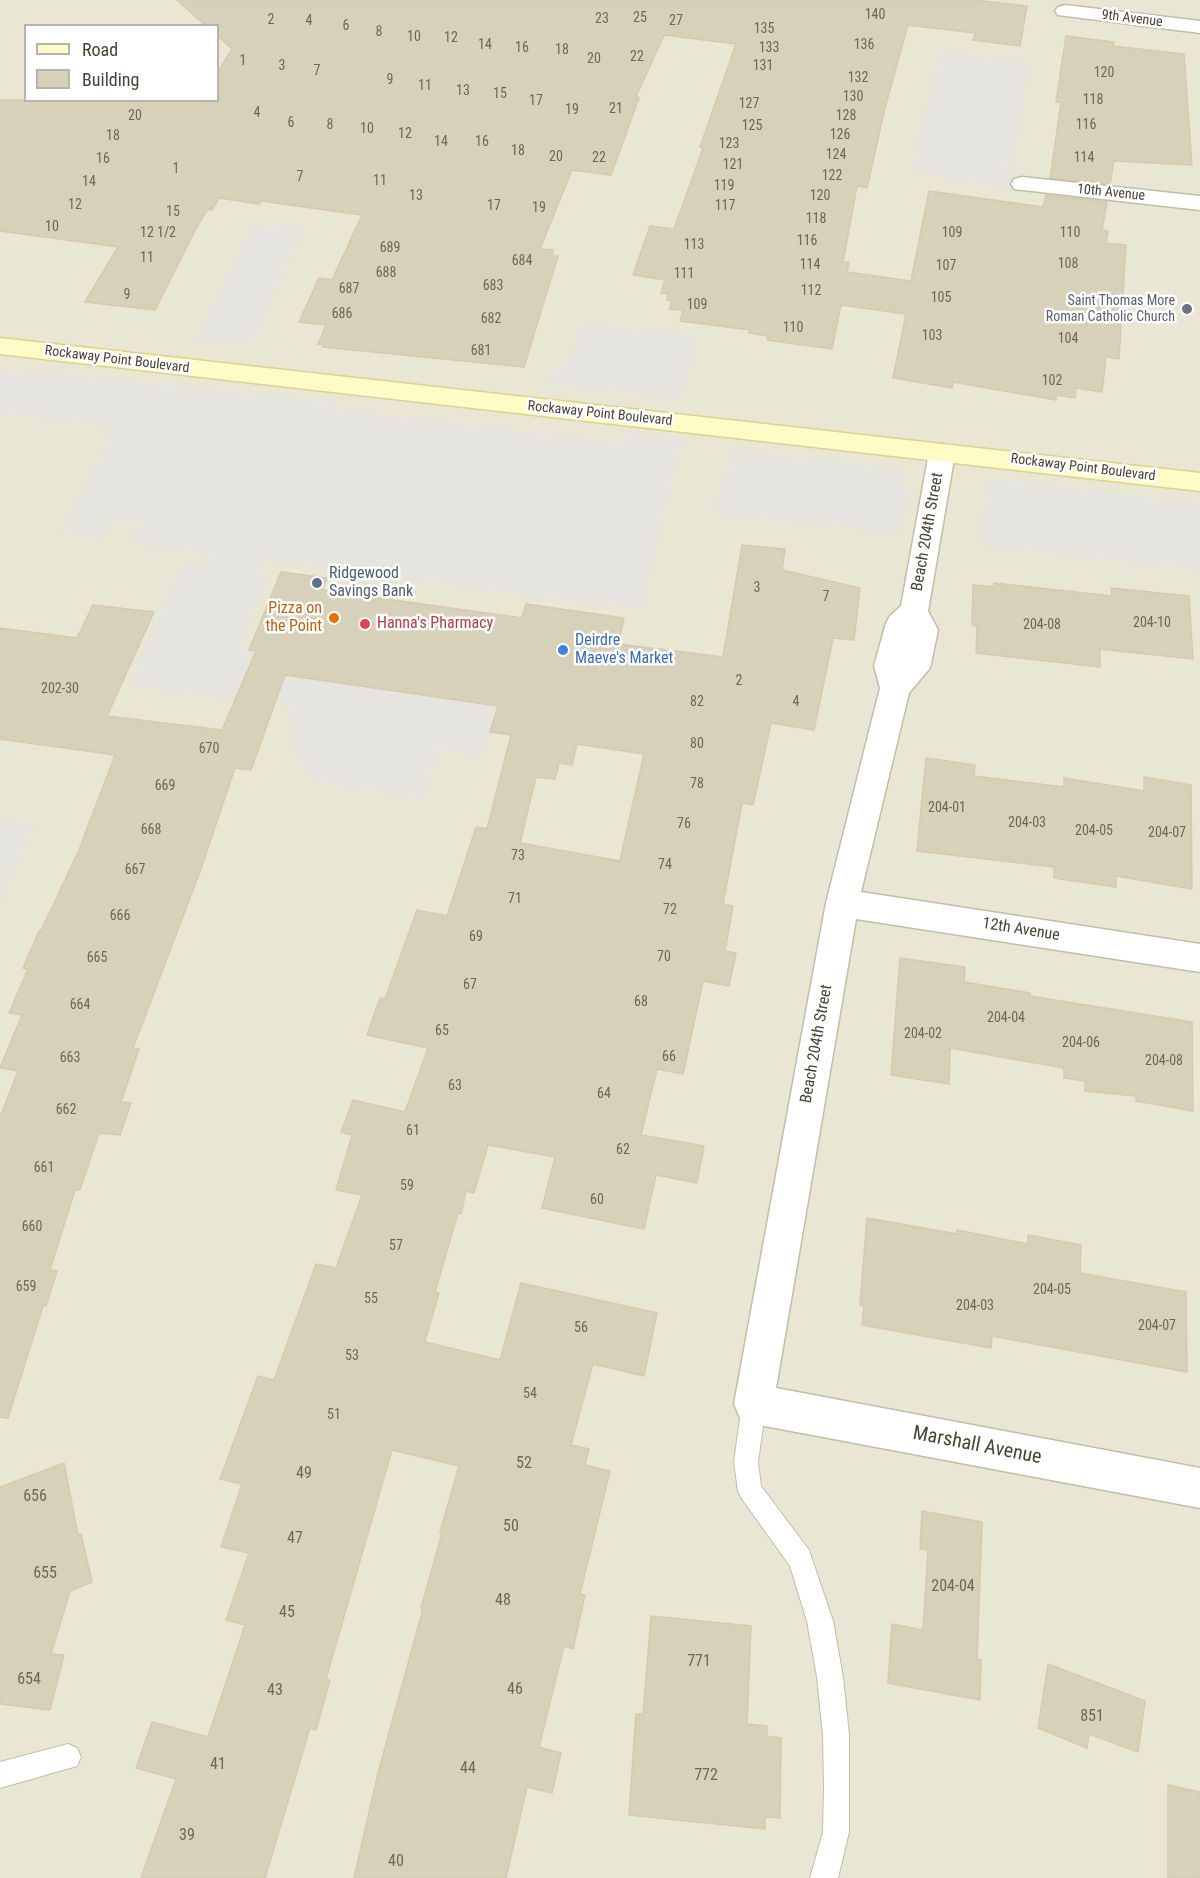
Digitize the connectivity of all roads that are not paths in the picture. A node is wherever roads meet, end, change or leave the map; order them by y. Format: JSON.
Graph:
{"nodes":[{"id":1,"x":1065,"y":11,"type":"dead end"},
{"id":2,"x":1200,"y":27,"type":"edge"},
{"id":3,"x":1022,"y":183,"type":"dead end"},
{"id":4,"x":1200,"y":203,"type":"edge"},
{"id":5,"x":0,"y":346,"type":"edge"},
{"id":6,"x":942,"y":453,"type":"junction"},
{"id":7,"x":1200,"y":482,"type":"edge"},
{"id":8,"x":842,"y":903,"type":"junction"},
{"id":9,"x":1200,"y":958,"type":"edge"},
{"id":10,"x":753,"y":1404,"type":"junction"},
{"id":11,"x":1200,"y":1488,"type":"edge"},
{"id":12,"x":68,"y":1756,"type":"dead end"},
{"id":13,"x":0,"y":1775,"type":"edge"},
{"id":14,"x":824,"y":1878,"type":"edge"}],
"edges":[{"from":1,"to":2,"type":"street","name":"9th Avenue"},
{"from":3,"to":4,"type":"street","name":"10th Avenue"},
{"from":5,"to":6,"type":"street","name":"Rockaway Point Boulevard"},
{"from":6,"to":7,"type":"street","name":"Rockaway Point Boulevard"},
{"from":6,"to":8,"type":"street","name":"Beach 204th Street"},
{"from":8,"to":9,"type":"street","name":"12th Avenue"},
{"from":8,"to":10,"type":"street","name":"Beach 204th Street"},
{"from":10,"to":11,"type":"street","name":"Marshall Avenue"},
{"from":10,"to":14,"type":"lane"},
{"from":12,"to":13,"type":"lane"}]}
